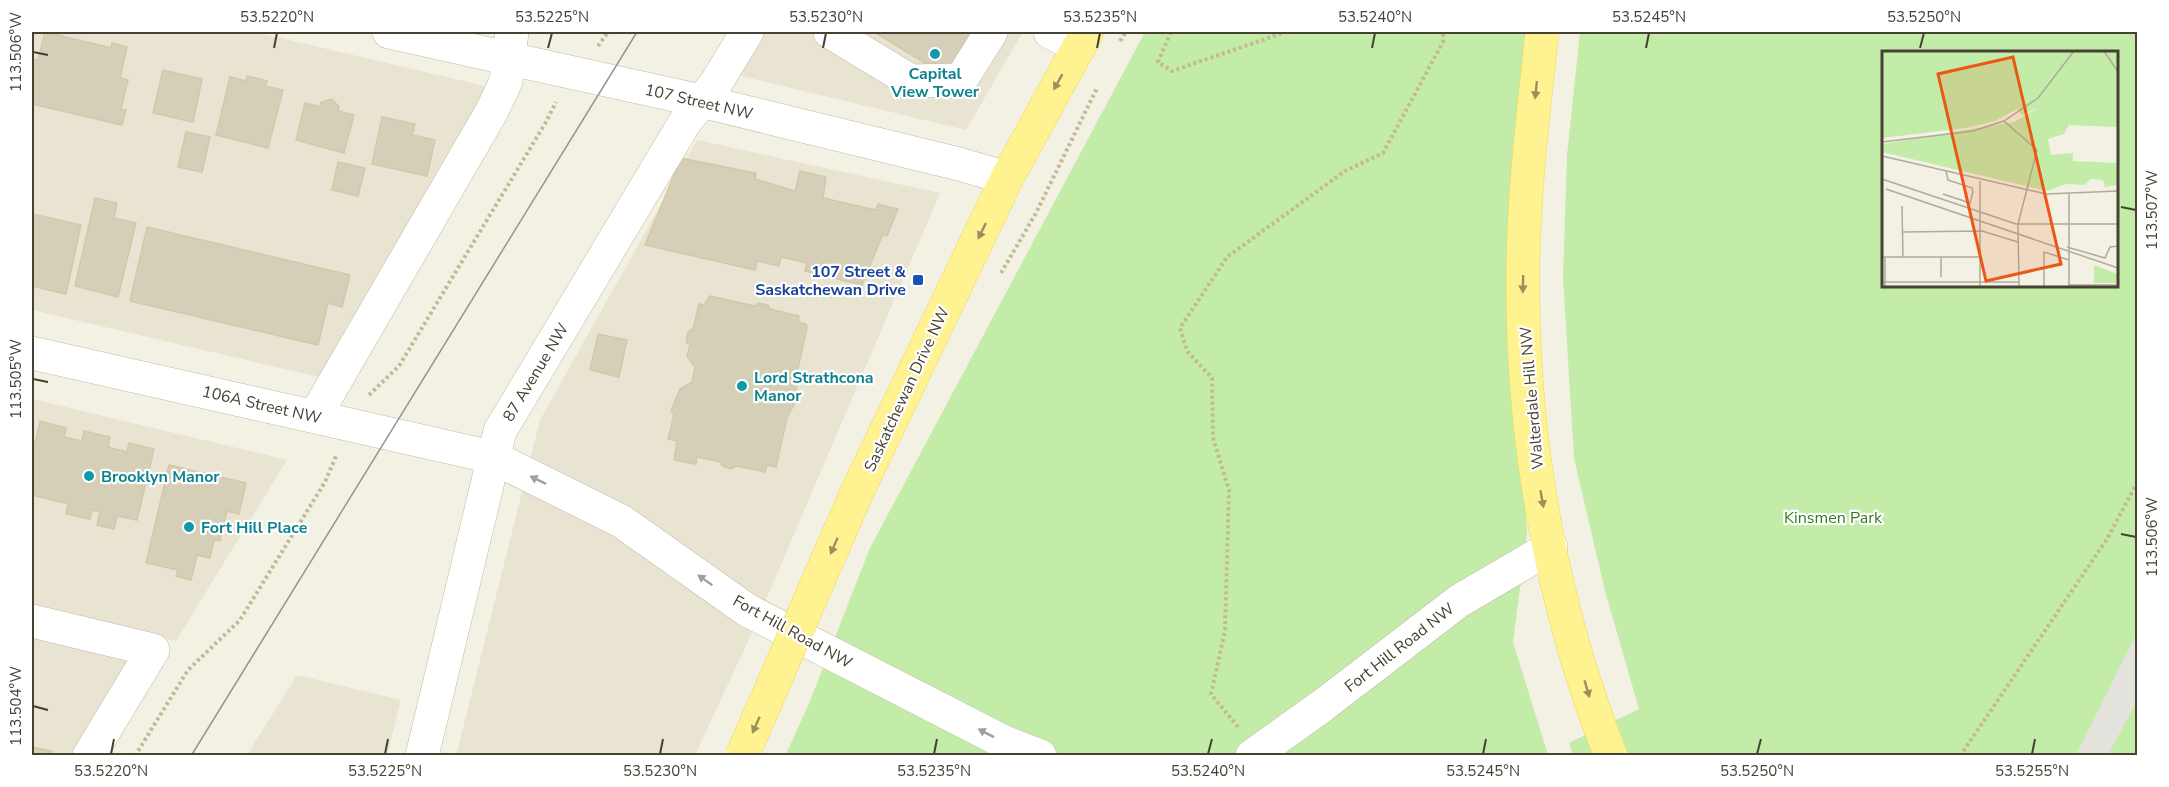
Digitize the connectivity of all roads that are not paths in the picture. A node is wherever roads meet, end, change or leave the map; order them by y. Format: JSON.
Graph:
{"nodes":[{"id":1,"x":389,"y":32,"type":"edge"},
{"id":2,"x":747,"y":32,"type":"edge"},
{"id":3,"x":830,"y":32,"type":"edge"},
{"id":4,"x":991,"y":32,"type":"edge"},
{"id":5,"x":1050,"y":32,"type":"edge"},
{"id":6,"x":1542,"y":32,"type":"edge"},
{"id":7,"x":1083,"y":39,"type":"edge"},
{"id":8,"x":510,"y":45,"type":"edge"},
{"id":9,"x":701,"y":101,"type":"junction"},
{"id":10,"x":1007,"y":178,"type":"junction"},
{"id":11,"x":32,"y":353,"type":"edge"},
{"id":12,"x":315,"y":416,"type":"junction"},
{"id":13,"x":492,"y":457,"type":"junction"},
{"id":14,"x":1551,"y":547,"type":"junction"},
{"id":15,"x":32,"y":621,"type":"edge"},
{"id":16,"x":1254,"y":754,"type":"edge"},
{"id":17,"x":89,"y":756,"type":"edge"},
{"id":18,"x":422,"y":756,"type":"edge"},
{"id":19,"x":742,"y":756,"type":"edge"},
{"id":20,"x":1040,"y":756,"type":"edge"},
{"id":21,"x":1611,"y":756,"type":"edge"}],
"edges":[{"from":1,"to":8,"type":"street","name":"107 Street NW"},
{"from":2,"to":9,"type":"street","name":"87 Avenue NW"},
{"from":3,"to":4,"type":"street"},
{"from":5,"to":7,"type":"street"},
{"from":6,"to":14,"type":"main road","name":"Walterdale Hill NW","one_way":true},
{"from":7,"to":10,"type":"main road","name":"Saskatchewan Drive NW","one_way":true},
{"from":8,"to":9,"type":"street","name":"107 Street NW"},
{"from":8,"to":12,"type":"street"},
{"from":9,"to":10,"type":"street","name":"107 Street NW"},
{"from":9,"to":13,"type":"street","name":"87 Avenue NW"},
{"from":10,"to":19,"type":"main road","name":"Saskatchewan Drive NW","one_way":true,"bridge":true},
{"from":11,"to":12,"type":"street","name":"106A Street NW"},
{"from":12,"to":13,"type":"street","name":"106A Street NW"},
{"from":13,"to":18,"type":"street","name":"87 Avenue NW"},
{"from":20,"to":13,"type":"street","name":"Fort Hill Road NW","one_way":true},
{"from":14,"to":16,"type":"street","name":"Fort Hill Road NW"},
{"from":14,"to":21,"type":"main road","name":"Walterdale Hill NW","one_way":true},
{"from":15,"to":17,"type":"street"}]}
